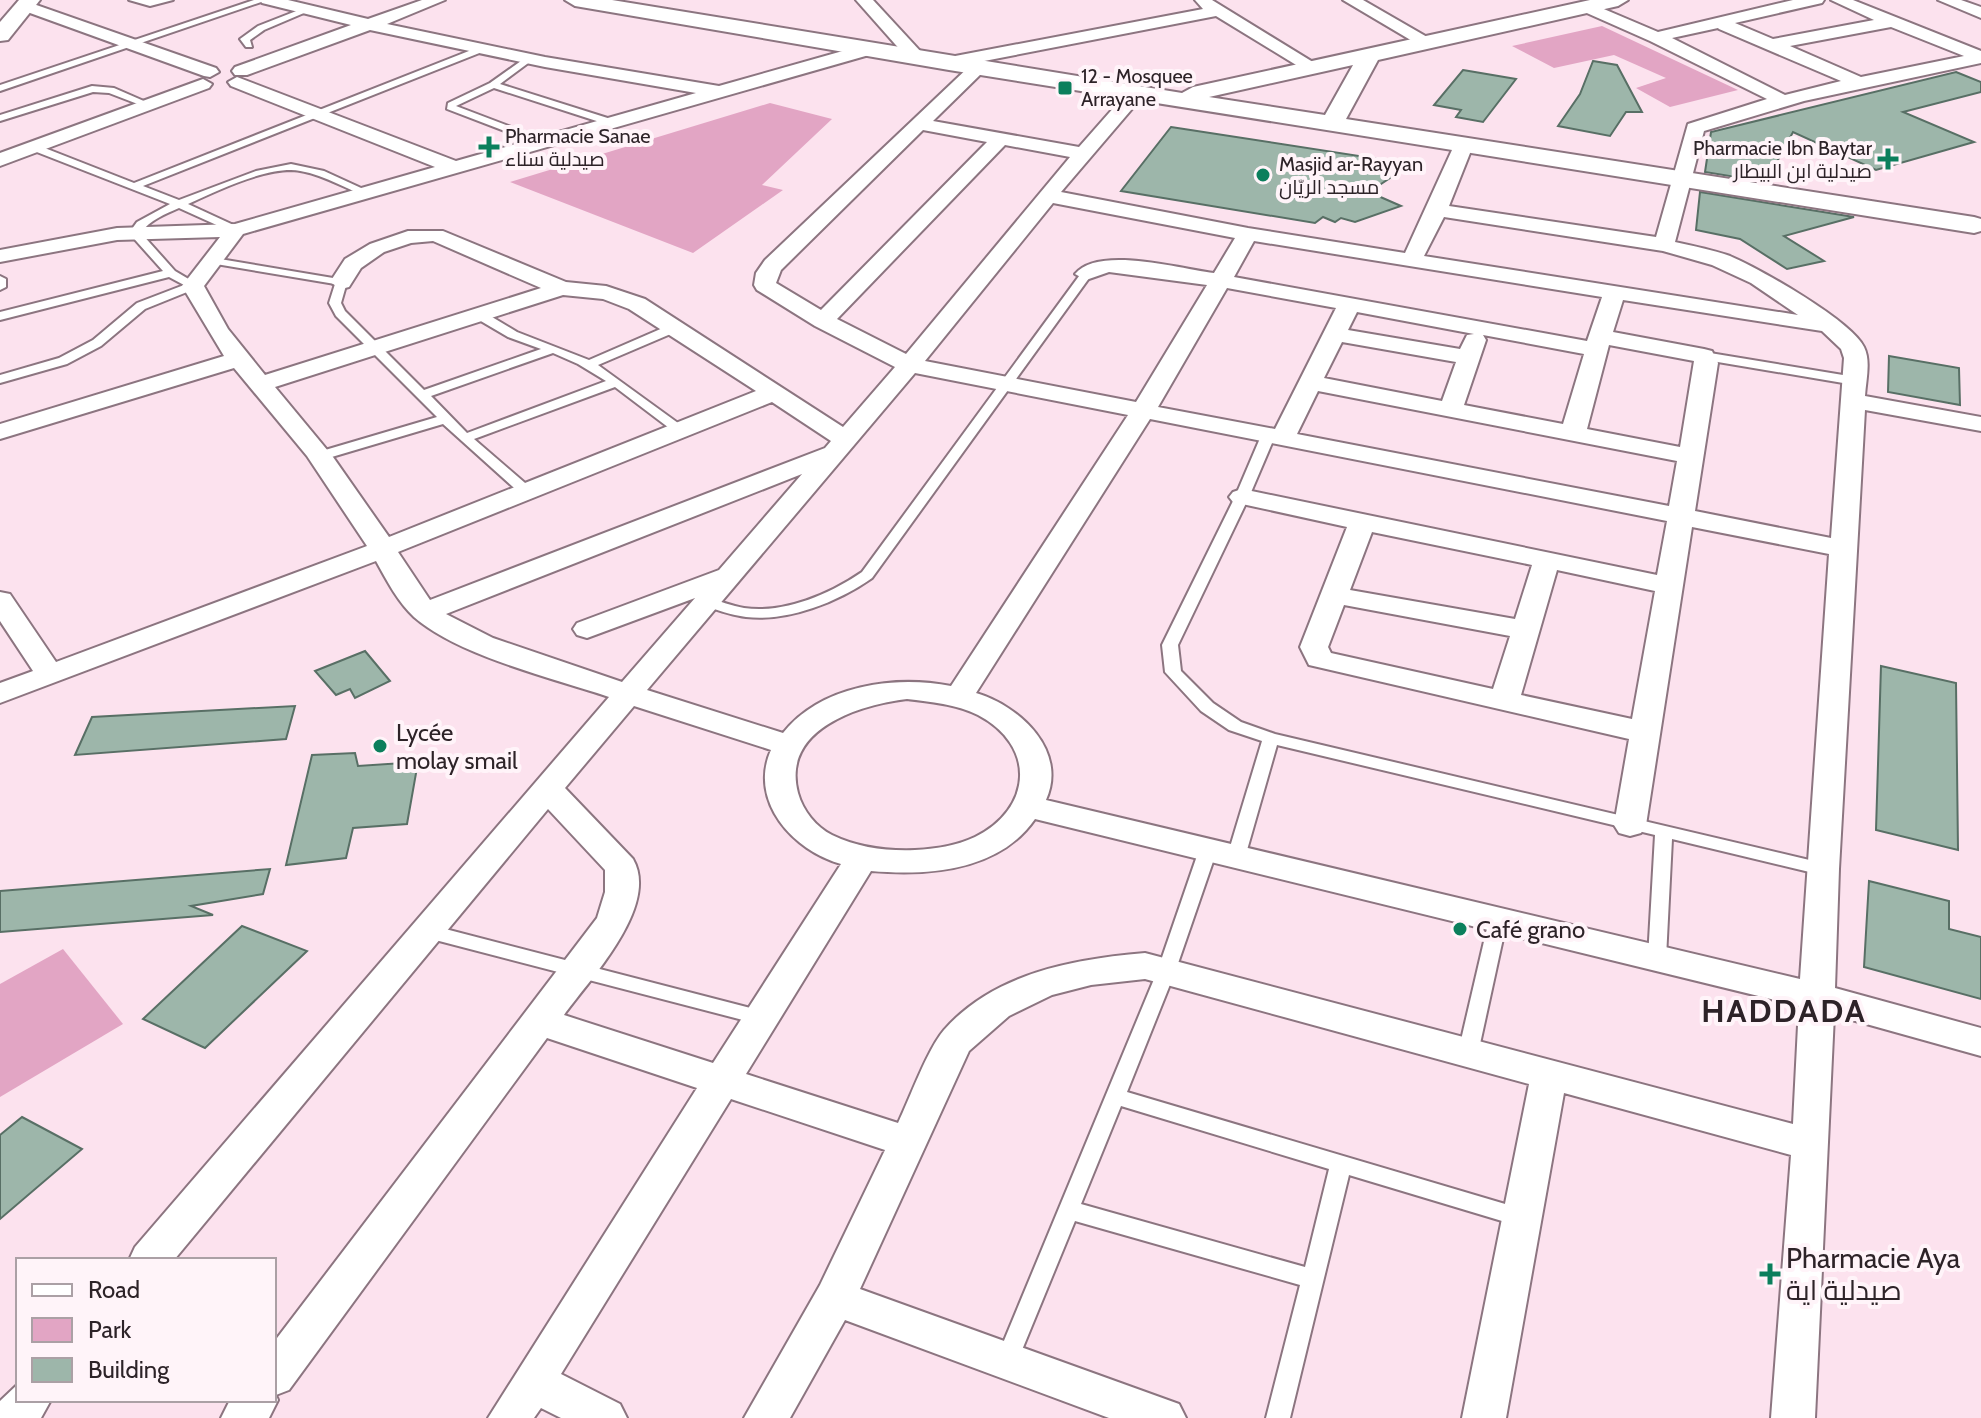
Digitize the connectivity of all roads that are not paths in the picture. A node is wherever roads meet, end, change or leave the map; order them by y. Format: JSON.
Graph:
{"nodes":[{"id":1,"x":133,"y":0,"type":"edge"},
{"id":2,"x":169,"y":0,"type":"edge"},
{"id":3,"x":265,"y":0,"type":"edge"},
{"id":4,"x":437,"y":0,"type":"edge"},
{"id":5,"x":575,"y":0,"type":"edge"},
{"id":6,"x":864,"y":0,"type":"edge"},
{"id":7,"x":1200,"y":0,"type":"edge"},
{"id":8,"x":1351,"y":0,"type":"edge"},
{"id":9,"x":1618,"y":0,"type":"edge"},
{"id":10,"x":1816,"y":0,"type":"edge"},
{"id":11,"x":1839,"y":0,"type":"edge"},
{"id":12,"x":1946,"y":0,"type":"edge"},
{"id":13,"x":27,"y":3,"type":"edge"},
{"id":14,"x":1505,"y":6,"type":"dead end"},
{"id":15,"x":1586,"y":7,"type":"junction"},
{"id":16,"x":307,"y":10,"type":"junction"},
{"id":17,"x":1217,"y":11,"type":"junction"},
{"id":18,"x":1981,"y":13,"type":"edge"},
{"id":19,"x":1529,"y":18,"type":"junction"},
{"id":20,"x":1725,"y":21,"type":"junction"},
{"id":21,"x":1894,"y":21,"type":"junction"},
{"id":22,"x":365,"y":26,"type":"junction"},
{"id":23,"x":0,"y":35,"type":"edge"},
{"id":24,"x":1656,"y":37,"type":"junction"},
{"id":25,"x":1425,"y":41,"type":"junction"},
{"id":26,"x":134,"y":45,"type":"junction"},
{"id":27,"x":249,"y":45,"type":"dead end"},
{"id":28,"x":1771,"y":45,"type":"junction"},
{"id":29,"x":870,"y":49,"type":"junction"},
{"id":30,"x":479,"y":50,"type":"junction"},
{"id":31,"x":1370,"y":55,"type":"junction"},
{"id":32,"x":916,"y":57,"type":"junction"},
{"id":33,"x":1981,"y":58,"type":"edge"},
{"id":34,"x":528,"y":59,"type":"junction"},
{"id":35,"x":949,"y":63,"type":"junction"},
{"id":36,"x":978,"y":67,"type":"junction"},
{"id":37,"x":1312,"y":67,"type":"junction"},
{"id":38,"x":239,"y":76,"type":"junction"},
{"id":39,"x":206,"y":78,"type":"junction"},
{"id":40,"x":647,"y":80,"type":"junction"},
{"id":41,"x":1860,"y":83,"type":"junction"},
{"id":42,"x":493,"y":85,"type":"junction"},
{"id":43,"x":0,"y":88,"type":"edge"},
{"id":44,"x":723,"y":91,"type":"junction"},
{"id":45,"x":1137,"y":92,"type":"junction"},
{"id":46,"x":1175,"y":98,"type":"junction"},
{"id":47,"x":1786,"y":102,"type":"junction"},
{"id":48,"x":148,"y":105,"type":"junction"},
{"id":49,"x":656,"y":111,"type":"junction"},
{"id":50,"x":315,"y":113,"type":"junction"},
{"id":51,"x":0,"y":118,"type":"edge"},
{"id":52,"x":613,"y":123,"type":"junction"},
{"id":53,"x":1332,"y":123,"type":"junction"},
{"id":54,"x":921,"y":124,"type":"junction"},
{"id":55,"x":1000,"y":139,"type":"junction"},
{"id":56,"x":544,"y":143,"type":"junction"},
{"id":57,"x":1464,"y":143,"type":"junction"},
{"id":58,"x":33,"y":147,"type":"junction"},
{"id":59,"x":1082,"y":153,"type":"junction"},
{"id":60,"x":0,"y":160,"type":"edge"},
{"id":61,"x":458,"y":169,"type":"junction"},
{"id":62,"x":1682,"y":177,"type":"junction"},
{"id":63,"x":135,"y":186,"type":"junction"},
{"id":64,"x":367,"y":193,"type":"junction"},
{"id":65,"x":1048,"y":196,"type":"junction"},
{"id":66,"x":181,"y":205,"type":"junction"},
{"id":67,"x":1437,"y":210,"type":"junction"},
{"id":68,"x":1979,"y":224,"type":"edge"},
{"id":69,"x":236,"y":230,"type":"junction"},
{"id":70,"x":135,"y":233,"type":"junction"},
{"id":71,"x":1248,"y":234,"type":"junction"},
{"id":72,"x":1664,"y":245,"type":"junction"},
{"id":73,"x":0,"y":256,"type":"edge"},
{"id":74,"x":1412,"y":259,"type":"junction"},
{"id":75,"x":214,"y":261,"type":"junction"},
{"id":76,"x":1086,"y":274,"type":"joint"},
{"id":77,"x":0,"y":279,"type":"edge"},
{"id":78,"x":182,"y":280,"type":"junction"},
{"id":79,"x":1222,"y":281,"type":"junction"},
{"id":80,"x":341,"y":282,"type":"junction"},
{"id":81,"x":0,"y":287,"type":"edge"},
{"id":82,"x":562,"y":288,"type":"junction"},
{"id":83,"x":1615,"y":292,"type":"junction"},
{"id":84,"x":1349,"y":305,"type":"junction"},
{"id":85,"x":478,"y":314,"type":"junction"},
{"id":86,"x":0,"y":316,"type":"edge"},
{"id":87,"x":823,"y":321,"type":"junction"},
{"id":88,"x":676,"y":327,"type":"junction"},
{"id":89,"x":1831,"y":327,"type":"junction"},
{"id":90,"x":1478,"y":329,"type":"junction"},
{"id":91,"x":1333,"y":334,"type":"junction"},
{"id":92,"x":1598,"y":343,"type":"junction"},
{"id":93,"x":373,"y":346,"type":"junction"},
{"id":94,"x":550,"y":350,"type":"junction"},
{"id":95,"x":1704,"y":356,"type":"junction"},
{"id":96,"x":1469,"y":357,"type":"junction"},
{"id":97,"x":237,"y":359,"type":"junction"},
{"id":98,"x":588,"y":365,"type":"junction"},
{"id":99,"x":909,"y":365,"type":"junction"},
{"id":100,"x":0,"y":379,"type":"edge"},
{"id":101,"x":613,"y":383,"type":"junction"},
{"id":102,"x":1312,"y":383,"type":"junction"},
{"id":103,"x":261,"y":384,"type":"junction"},
{"id":104,"x":1007,"y":386,"type":"junction"},
{"id":105,"x":1854,"y":391,"type":"junction"},
{"id":106,"x":775,"y":392,"type":"junction"},
{"id":107,"x":422,"y":395,"type":"junction"},
{"id":108,"x":1451,"y":409,"type":"junction"},
{"id":109,"x":1143,"y":411,"type":"junction"},
{"id":110,"x":446,"y":419,"type":"junction"},
{"id":111,"x":1981,"y":424,"type":"edge"},
{"id":112,"x":682,"y":431,"type":"junction"},
{"id":113,"x":0,"y":432,"type":"edge"},
{"id":114,"x":1573,"y":433,"type":"junction"},
{"id":115,"x":465,"y":438,"type":"junction"},
{"id":116,"x":1275,"y":438,"type":"junction"},
{"id":117,"x":839,"y":447,"type":"junction"},
{"id":118,"x":320,"y":456,"type":"junction"},
{"id":119,"x":1690,"y":456,"type":"junction"},
{"id":120,"x":527,"y":492,"type":"junction"},
{"id":121,"x":1242,"y":497,"type":"junction"},
{"id":122,"x":1679,"y":515,"type":"junction"},
{"id":123,"x":1362,"y":523,"type":"junction"},
{"id":124,"x":1842,"y":548,"type":"junction"},
{"id":125,"x":383,"y":549,"type":"junction"},
{"id":126,"x":1547,"y":560,"type":"junction"},
{"id":127,"x":731,"y":575,"type":"junction"},
{"id":128,"x":1667,"y":585,"type":"junction"},
{"id":129,"x":1333,"y":595,"type":"junction"},
{"id":130,"x":708,"y":602,"type":"junction"},
{"id":131,"x":2,"y":605,"type":"edge"},
{"id":132,"x":425,"y":612,"type":"junction"},
{"id":133,"x":587,"y":629,"type":"dead end"},
{"id":134,"x":1526,"y":630,"type":"junction"},
{"id":135,"x":50,"y":675,"type":"junction"},
{"id":136,"x":0,"y":694,"type":"edge"},
{"id":137,"x":625,"y":694,"type":"junction"},
{"id":138,"x":959,"y":697,"type":"junction"},
{"id":139,"x":1504,"y":702,"type":"junction"},
{"id":140,"x":1644,"y":732,"type":"junction"},
{"id":141,"x":1271,"y":738,"type":"junction"},
{"id":142,"x":789,"y":745,"type":"junction"},
{"id":143,"x":547,"y":788,"type":"junction"},
{"id":144,"x":1027,"y":806,"type":"junction"},
{"id":145,"x":1630,"y":825,"type":"junction"},
{"id":146,"x":1664,"y":833,"type":"junction"},
{"id":147,"x":1222,"y":853,"type":"junction"},
{"id":148,"x":862,"y":858,"type":"junction"},
{"id":149,"x":1822,"y":869,"type":"junction"},
{"id":150,"x":1498,"y":920,"type":"junction"},
{"id":151,"x":426,"y":931,"type":"junction"},
{"id":152,"x":1657,"y":958,"type":"junction"},
{"id":153,"x":579,"y":969,"type":"junction"},
{"id":154,"x":1166,"y":972,"type":"junction"},
{"id":155,"x":1817,"y":997,"type":"junction"},
{"id":156,"x":762,"y":1018,"type":"junction"},
{"id":157,"x":539,"y":1021,"type":"junction"},
{"id":158,"x":1981,"y":1042,"type":"edge"},
{"id":159,"x":1468,"y":1053,"type":"junction"},
{"id":160,"x":1549,"y":1075,"type":"junction"},
{"id":161,"x":721,"y":1083,"type":"junction"},
{"id":162,"x":1115,"y":1096,"type":"junction"},
{"id":163,"x":907,"y":1142,"type":"junction"},
{"id":164,"x":1811,"y":1145,"type":"junction"},
{"id":165,"x":1341,"y":1164,"type":"junction"},
{"id":166,"x":1069,"y":1210,"type":"junction"},
{"id":167,"x":1522,"y":1218,"type":"junction"},
{"id":168,"x":151,"y":1258,"type":"edge"},
{"id":169,"x":1312,"y":1279,"type":"junction"},
{"id":170,"x":835,"y":1298,"type":"junction"},
{"id":171,"x":1007,"y":1360,"type":"junction"},
{"id":172,"x":276,"y":1373,"type":"edge"},
{"id":173,"x":533,"y":1382,"type":"junction"},
{"id":174,"x":27,"y":1402,"type":"edge"},
{"id":175,"x":13,"y":1418,"type":"edge"},
{"id":176,"x":510,"y":1418,"type":"edge"},
{"id":177,"x":605,"y":1418,"type":"edge"},
{"id":178,"x":766,"y":1418,"type":"edge"},
{"id":179,"x":1164,"y":1418,"type":"edge"},
{"id":180,"x":1278,"y":1418,"type":"edge"},
{"id":181,"x":1484,"y":1418,"type":"edge"},
{"id":182,"x":1793,"y":1418,"type":"edge"}],
"edges":[{"from":1,"to":2,"type":"lane"},
{"from":3,"to":16,"type":"street"},
{"from":3,"to":26,"type":"lane"},
{"from":4,"to":22,"type":"street"},
{"from":5,"to":29,"type":"street"},
{"from":6,"to":32,"type":"street"},
{"from":7,"to":17,"type":"street"},
{"from":8,"to":25,"type":"street"},
{"from":9,"to":15,"type":"street"},
{"from":10,"to":20,"type":"street"},
{"from":11,"to":21,"type":"street"},
{"from":12,"to":18,"type":"street"},
{"from":13,"to":23,"type":"street"},
{"from":13,"to":26,"type":"street"},
{"from":14,"to":19,"type":"street"},
{"from":15,"to":19,"type":"street"},
{"from":15,"to":24,"type":"street"},
{"from":16,"to":22,"type":"street"},
{"from":16,"to":27,"type":"lane"},
{"from":17,"to":35,"type":"street"},
{"from":17,"to":37,"type":"street"},
{"from":19,"to":25,"type":"street"},
{"from":20,"to":24,"type":"street"},
{"from":20,"to":28,"type":"street"},
{"from":21,"to":28,"type":"street"},
{"from":21,"to":33,"type":"street"},
{"from":22,"to":30,"type":"street"},
{"from":22,"to":38,"type":"street"},
{"from":24,"to":47,"type":"street"},
{"from":25,"to":31,"type":"street"},
{"from":26,"to":39,"type":"street"},
{"from":26,"to":43,"type":"lane"},
{"from":28,"to":41,"type":"street"},
{"from":29,"to":32,"type":"street"},
{"from":29,"to":44,"type":"street"},
{"from":30,"to":34,"type":"street"},
{"from":30,"to":50,"type":"lane"},
{"from":31,"to":37,"type":"street"},
{"from":31,"to":53,"type":"street"},
{"from":32,"to":35,"type":"street"},
{"from":33,"to":41,"type":"street"},
{"from":34,"to":40,"type":"street"},
{"from":34,"to":42,"type":"lane"},
{"from":35,"to":36,"type":"street"},
{"from":36,"to":45,"type":"street"},
{"from":36,"to":54,"type":"street"},
{"from":37,"to":46,"type":"street"},
{"from":38,"to":39,"type":"street"},
{"from":38,"to":50,"type":"street"},
{"from":39,"to":48,"type":"street"},
{"from":40,"to":44,"type":"street"},
{"from":40,"to":49,"type":"street"},
{"from":41,"to":47,"type":"street"},
{"from":42,"to":52,"type":"lane"},
{"from":42,"to":56,"type":"lane"},
{"from":44,"to":49,"type":"street"},
{"from":45,"to":46,"type":"street"},
{"from":45,"to":59,"type":"street"},
{"from":46,"to":53,"type":"street"},
{"from":47,"to":62,"type":"street"},
{"from":48,"to":51,"type":"lane"},
{"from":48,"to":58,"type":"street"},
{"from":49,"to":52,"type":"street"},
{"from":50,"to":61,"type":"street"},
{"from":50,"to":63,"type":"lane"},
{"from":52,"to":56,"type":"street"},
{"from":53,"to":57,"type":"street"},
{"from":54,"to":55,"type":"street"},
{"from":54,"to":87,"type":"street"},
{"from":55,"to":59,"type":"street"},
{"from":55,"to":87,"type":"street"},
{"from":56,"to":61,"type":"street"},
{"from":57,"to":62,"type":"street"},
{"from":57,"to":67,"type":"street"},
{"from":58,"to":60,"type":"street"},
{"from":58,"to":63,"type":"lane"},
{"from":59,"to":65,"type":"street"},
{"from":61,"to":64,"type":"street"},
{"from":62,"to":68,"type":"street"},
{"from":62,"to":72,"type":"street"},
{"from":63,"to":66,"type":"lane"},
{"from":64,"to":66,"type":"lane"},
{"from":64,"to":69,"type":"street"},
{"from":65,"to":71,"type":"street"},
{"from":65,"to":99,"type":"street"},
{"from":66,"to":69,"type":"lane"},
{"from":66,"to":70,"type":"lane"},
{"from":67,"to":72,"type":"street"},
{"from":67,"to":74,"type":"street"},
{"from":69,"to":70,"type":"street"},
{"from":69,"to":75,"type":"street"},
{"from":70,"to":73,"type":"street"},
{"from":70,"to":78,"type":"lane"},
{"from":71,"to":74,"type":"street"},
{"from":71,"to":79,"type":"street"},
{"from":72,"to":89,"type":"street"},
{"from":74,"to":83,"type":"street"},
{"from":75,"to":78,"type":"street"},
{"from":75,"to":80,"type":"lane"},
{"from":76,"to":79,"type":"street"},
{"from":76,"to":104,"type":"lane"},
{"from":77,"to":81,"type":"lane"},
{"from":78,"to":86,"type":"lane"},
{"from":78,"to":97,"type":"street"},
{"from":78,"to":100,"type":"lane"},
{"from":79,"to":84,"type":"street"},
{"from":79,"to":109,"type":"street"},
{"from":80,"to":82,"type":"street"},
{"from":80,"to":93,"type":"lane"},
{"from":82,"to":85,"type":"street"},
{"from":82,"to":88,"type":"street"},
{"from":83,"to":89,"type":"street"},
{"from":83,"to":92,"type":"street"},
{"from":84,"to":90,"type":"street"},
{"from":84,"to":91,"type":"street"},
{"from":85,"to":93,"type":"street"},
{"from":85,"to":94,"type":"lane"},
{"from":87,"to":99,"type":"street"},
{"from":88,"to":98,"type":"lane"},
{"from":88,"to":106,"type":"street"},
{"from":89,"to":105,"type":"street"},
{"from":90,"to":92,"type":"street"},
{"from":90,"to":96,"type":"street"},
{"from":91,"to":96,"type":"street"},
{"from":91,"to":102,"type":"street"},
{"from":92,"to":95,"type":"street"},
{"from":92,"to":114,"type":"street"},
{"from":93,"to":103,"type":"street"},
{"from":93,"to":107,"type":"lane"},
{"from":94,"to":98,"type":"lane"},
{"from":94,"to":107,"type":"lane"},
{"from":95,"to":105,"type":"lane"},
{"from":95,"to":119,"type":"street"},
{"from":96,"to":108,"type":"street"},
{"from":97,"to":103,"type":"street"},
{"from":97,"to":113,"type":"street"},
{"from":98,"to":101,"type":"lane"},
{"from":99,"to":104,"type":"street"},
{"from":99,"to":117,"type":"street"},
{"from":101,"to":112,"type":"lane"},
{"from":101,"to":115,"type":"lane"},
{"from":102,"to":108,"type":"street"},
{"from":102,"to":116,"type":"street"},
{"from":103,"to":118,"type":"street"},
{"from":104,"to":109,"type":"street"},
{"from":104,"to":130,"type":"lane"},
{"from":105,"to":111,"type":"street"},
{"from":105,"to":124,"type":"street"},
{"from":106,"to":112,"type":"street"},
{"from":106,"to":117,"type":"street"},
{"from":107,"to":110,"type":"lane"},
{"from":108,"to":114,"type":"street"},
{"from":109,"to":116,"type":"street"},
{"from":109,"to":138,"type":"street"},
{"from":110,"to":115,"type":"lane"},
{"from":110,"to":118,"type":"lane"},
{"from":112,"to":120,"type":"street"},
{"from":114,"to":119,"type":"street"},
{"from":115,"to":120,"type":"lane"},
{"from":116,"to":121,"type":"lane"},
{"from":116,"to":122,"type":"street"},
{"from":117,"to":127,"type":"street"},
{"from":117,"to":132,"type":"street"},
{"from":118,"to":125,"type":"street"},
{"from":119,"to":122,"type":"street"},
{"from":120,"to":125,"type":"street"},
{"from":121,"to":123,"type":"street"},
{"from":121,"to":141,"type":"lane"},
{"from":122,"to":124,"type":"street"},
{"from":122,"to":128,"type":"street"},
{"from":123,"to":126,"type":"street"},
{"from":123,"to":129,"type":"street"},
{"from":124,"to":149,"type":"street"},
{"from":125,"to":132,"type":"street"},
{"from":125,"to":135,"type":"street"},
{"from":126,"to":128,"type":"street"},
{"from":126,"to":134,"type":"street"},
{"from":127,"to":130,"type":"street"},
{"from":127,"to":133,"type":"street"},
{"from":128,"to":140,"type":"street"},
{"from":129,"to":134,"type":"street"},
{"from":129,"to":139,"type":"street"},
{"from":130,"to":137,"type":"street"},
{"from":131,"to":135,"type":"street"},
{"from":132,"to":137,"type":"street"},
{"from":134,"to":139,"type":"street"},
{"from":135,"to":136,"type":"street"},
{"from":137,"to":142,"type":"street"},
{"from":137,"to":143,"type":"street"},
{"from":138,"to":142,"type":"street"},
{"from":138,"to":144,"type":"street"},
{"from":139,"to":140,"type":"street"},
{"from":140,"to":145,"type":"street"},
{"from":141,"to":145,"type":"lane"},
{"from":141,"to":147,"type":"lane"},
{"from":142,"to":148,"type":"street"},
{"from":143,"to":151,"type":"street"},
{"from":143,"to":153,"type":"street"},
{"from":144,"to":147,"type":"street"},
{"from":144,"to":148,"type":"street"},
{"from":145,"to":146,"type":"lane"},
{"from":146,"to":149,"type":"lane"},
{"from":146,"to":152,"type":"lane"},
{"from":147,"to":150,"type":"street"},
{"from":147,"to":154,"type":"lane"},
{"from":148,"to":156,"type":"street"},
{"from":149,"to":155,"type":"street"},
{"from":150,"to":152,"type":"street"},
{"from":150,"to":159,"type":"lane"},
{"from":151,"to":153,"type":"lane"},
{"from":151,"to":168,"type":"street"},
{"from":152,"to":155,"type":"street"},
{"from":153,"to":156,"type":"lane"},
{"from":153,"to":157,"type":"street"},
{"from":154,"to":159,"type":"street"},
{"from":154,"to":162,"type":"lane"},
{"from":154,"to":163,"type":"street"},
{"from":155,"to":158,"type":"street"},
{"from":155,"to":164,"type":"street"},
{"from":156,"to":161,"type":"street"},
{"from":157,"to":161,"type":"street"},
{"from":157,"to":172,"type":"street"},
{"from":159,"to":160,"type":"street"},
{"from":160,"to":164,"type":"street"},
{"from":160,"to":167,"type":"street"},
{"from":161,"to":163,"type":"street"},
{"from":161,"to":173,"type":"street"},
{"from":162,"to":165,"type":"lane"},
{"from":162,"to":166,"type":"lane"},
{"from":163,"to":170,"type":"street"},
{"from":164,"to":182,"type":"street"},
{"from":165,"to":167,"type":"lane"},
{"from":165,"to":169,"type":"lane"},
{"from":166,"to":169,"type":"lane"},
{"from":166,"to":171,"type":"lane"},
{"from":167,"to":181,"type":"street"},
{"from":169,"to":180,"type":"lane"},
{"from":170,"to":171,"type":"street"},
{"from":170,"to":178,"type":"street"},
{"from":171,"to":179,"type":"street"},
{"from":173,"to":176,"type":"street"},
{"from":173,"to":177,"type":"street"},
{"from":174,"to":175,"type":"street"}]}
